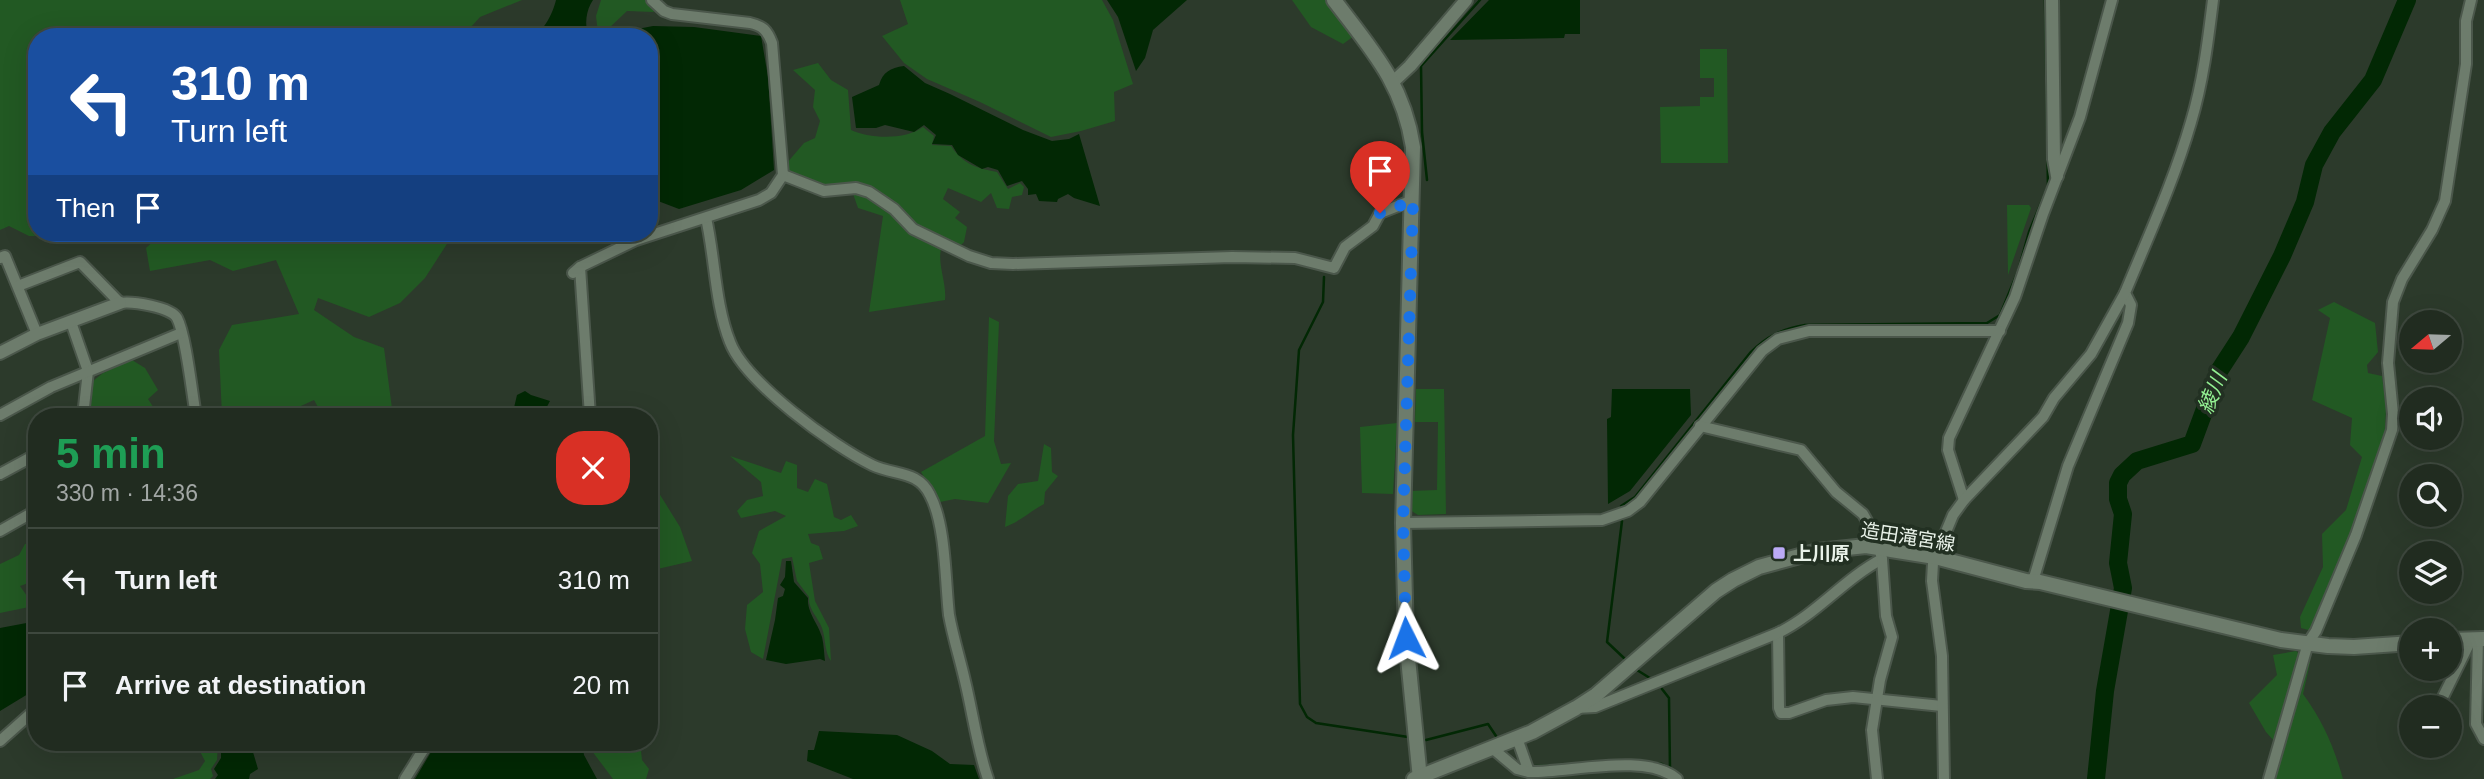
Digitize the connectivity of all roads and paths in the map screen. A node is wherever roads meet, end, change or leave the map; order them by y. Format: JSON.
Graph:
{"nodes":[{"id":1,"x":652,"y":0,"type":"edge"},
{"id":2,"x":1335,"y":0,"type":"edge"},
{"id":3,"x":1466,"y":0,"type":"edge"},
{"id":4,"x":2052,"y":0,"type":"edge"},
{"id":5,"x":2112,"y":0,"type":"edge"},
{"id":6,"x":2213,"y":0,"type":"edge"},
{"id":7,"x":2470,"y":0,"type":"edge"},
{"id":8,"x":1393,"y":82,"type":"junction"},
{"id":9,"x":783,"y":175,"type":"junction"},
{"id":10,"x":2057,"y":176,"type":"junction"},
{"id":11,"x":1413,"y":201,"type":"junction"},
{"id":12,"x":706,"y":218,"type":"junction"},
{"id":13,"x":658,"y":233,"type":"edge"},
{"id":14,"x":632,"y":242,"type":"edge"},
{"id":15,"x":0,"y":258,"type":"edge"},
{"id":16,"x":18,"y":286,"type":"junction"},
{"id":17,"x":2124,"y":293,"type":"junction"},
{"id":18,"x":120,"y":303,"type":"junction"},
{"id":19,"x":71,"y":322,"type":"junction"},
{"id":20,"x":2000,"y":331,"type":"junction"},
{"id":21,"x":181,"y":333,"type":"junction"},
{"id":22,"x":37,"y":334,"type":"junction"},
{"id":23,"x":0,"y":353,"type":"edge"},
{"id":24,"x":88,"y":371,"type":"junction"},
{"id":25,"x":84,"y":408,"type":"edge"},
{"id":26,"x":195,"y":408,"type":"edge"},
{"id":27,"x":589,"y":408,"type":"edge"},
{"id":28,"x":0,"y":415,"type":"edge"},
{"id":29,"x":1700,"y":426,"type":"junction"},
{"id":30,"x":28,"y":459,"type":"edge"},
{"id":31,"x":0,"y":474,"type":"edge"},
{"id":32,"x":1964,"y":500,"type":"junction"},
{"id":33,"x":28,"y":515,"type":"edge"},
{"id":34,"x":1403,"y":523,"type":"junction"},
{"id":35,"x":0,"y":531,"type":"edge"},
{"id":36,"x":1880,"y":553,"type":"junction"},
{"id":37,"x":1935,"y":557,"type":"junction"},
{"id":38,"x":2033,"y":581,"type":"junction"},
{"id":39,"x":1778,"y":633,"type":"junction"},
{"id":40,"x":2478,"y":639,"type":"edge"},
{"id":41,"x":2308,"y":643,"type":"junction"},
{"id":42,"x":2399,"y":644,"type":"edge"},
{"id":43,"x":2445,"y":695,"type":"edge"},
{"id":44,"x":1878,"y":698,"type":"junction"},
{"id":45,"x":1942,"y":706,"type":"junction"},
{"id":46,"x":1576,"y":708,"type":"junction"},
{"id":47,"x":28,"y":716,"type":"edge"},
{"id":48,"x":1517,"y":738,"type":"junction"},
{"id":49,"x":2484,"y":739,"type":"edge"},
{"id":50,"x":0,"y":741,"type":"edge"},
{"id":51,"x":1492,"y":748,"type":"junction"},
{"id":52,"x":422,"y":751,"type":"edge"},
{"id":53,"x":1529,"y":772,"type":"junction"},
{"id":54,"x":1418,"y":778,"type":"edge"},
{"id":55,"x":1942,"y":778,"type":"edge"},
{"id":56,"x":405,"y":779,"type":"edge"},
{"id":57,"x":988,"y":779,"type":"edge"},
{"id":58,"x":1677,"y":779,"type":"edge"},
{"id":59,"x":1877,"y":779,"type":"edge"},
{"id":60,"x":2269,"y":779,"type":"edge"}],
"edges":[{"from":1,"to":9,"type":"street"},
{"from":2,"to":8,"type":"main road"},
{"from":3,"to":8,"type":"street"},
{"from":4,"to":10,"type":"street"},
{"from":5,"to":10,"type":"street"},
{"from":6,"to":17,"type":"street"},
{"from":7,"to":41,"type":"street"},
{"from":8,"to":11,"type":"main road"},
{"from":9,"to":11,"type":"street"},
{"from":9,"to":12,"type":"street"},
{"from":10,"to":20,"type":"street"},
{"from":11,"to":34,"type":"main road"},
{"from":12,"to":13,"type":"street"},
{"from":12,"to":57,"type":"street"},
{"from":14,"to":27,"type":"street"},
{"from":15,"to":16,"type":"street"},
{"from":16,"to":18,"type":"street"},
{"from":16,"to":22,"type":"street"},
{"from":17,"to":32,"type":"street"},
{"from":17,"to":38,"type":"street"},
{"from":18,"to":19,"type":"street"},
{"from":18,"to":21,"type":"street"},
{"from":19,"to":22,"type":"street"},
{"from":19,"to":24,"type":"street"},
{"from":20,"to":29,"type":"street"},
{"from":20,"to":32,"type":"street"},
{"from":21,"to":24,"type":"street"},
{"from":21,"to":26,"type":"street"},
{"from":22,"to":23,"type":"street"},
{"from":24,"to":25,"type":"street"},
{"from":24,"to":28,"type":"street"},
{"from":29,"to":34,"type":"street"},
{"from":29,"to":36,"type":"street"},
{"from":30,"to":31,"type":"street"},
{"from":32,"to":37,"type":"street"},
{"from":33,"to":35,"type":"street"},
{"from":34,"to":54,"type":"main road"},
{"from":36,"to":37,"type":"main road","name":"造田滝宮線"},
{"from":36,"to":39,"type":"street"},
{"from":36,"to":44,"type":"street"},
{"from":36,"to":46,"type":"main road","name":"造田滝宮線"},
{"from":37,"to":38,"type":"main road","name":"造田滝宮線"},
{"from":37,"to":45,"type":"street"},
{"from":38,"to":41,"type":"main road","name":"造田滝宮線"},
{"from":39,"to":44,"type":"street"},
{"from":39,"to":46,"type":"street"},
{"from":40,"to":43,"type":"street"},
{"from":40,"to":49,"type":"street"},
{"from":41,"to":42,"type":"main road","name":"造田滝宮線"},
{"from":41,"to":60,"type":"street"},
{"from":44,"to":45,"type":"street"},
{"from":44,"to":59,"type":"street"},
{"from":45,"to":55,"type":"street"},
{"from":46,"to":48,"type":"main road","name":"造田滝宮線"},
{"from":47,"to":50,"type":"street"},
{"from":48,"to":51,"type":"main road","name":"造田滝宮線"},
{"from":48,"to":53,"type":"street"},
{"from":51,"to":53,"type":"street"},
{"from":51,"to":54,"type":"main road","name":"造田滝宮線"},
{"from":52,"to":56,"type":"street"},
{"from":53,"to":58,"type":"street"}]}
